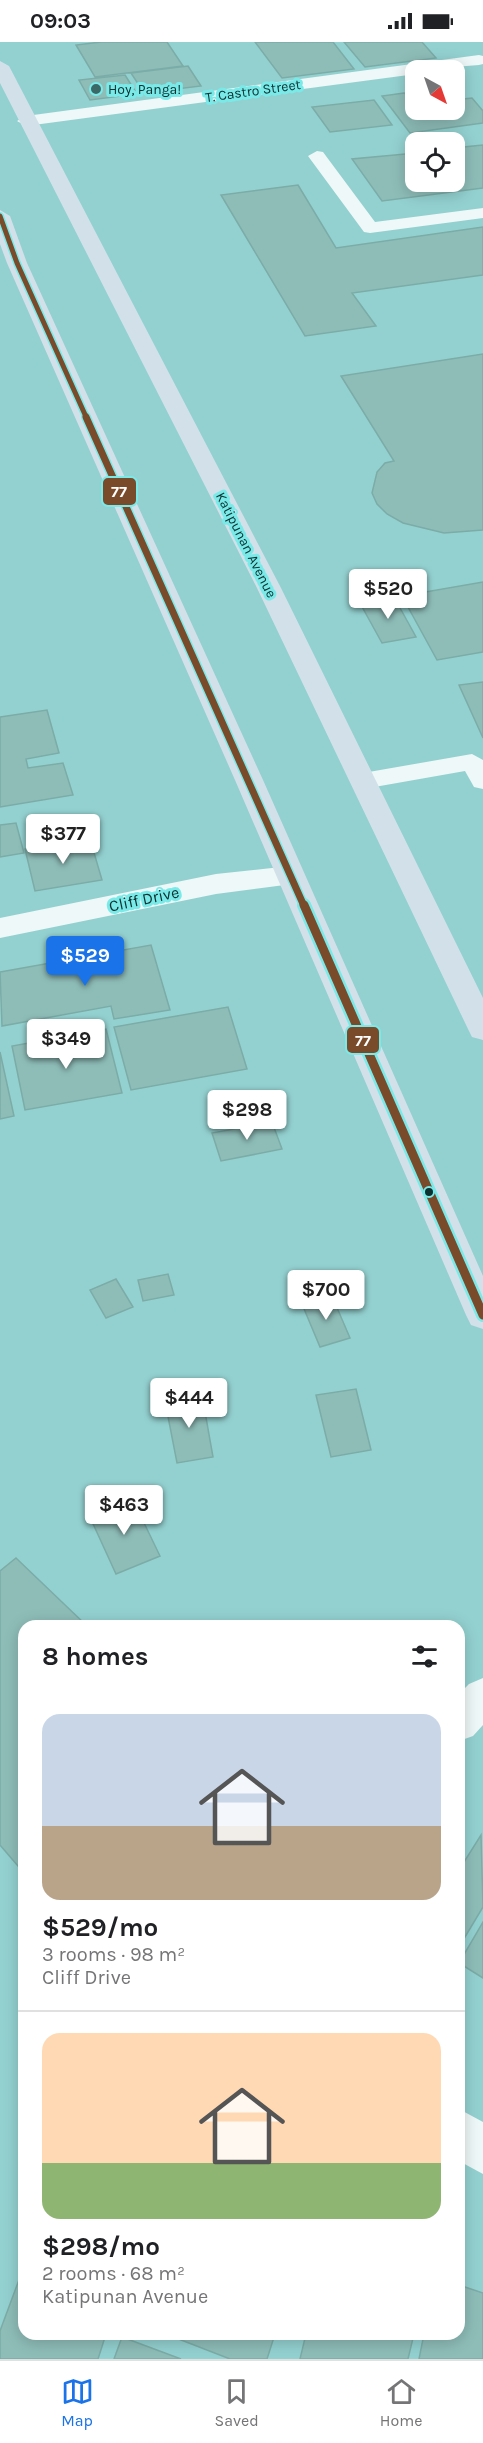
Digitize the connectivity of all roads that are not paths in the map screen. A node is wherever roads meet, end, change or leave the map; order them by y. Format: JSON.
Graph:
{"nodes":[{"id":1,"x":463,"y":42,"type":"edge"},
{"id":2,"x":481,"y":61,"type":"edge"},
{"id":3,"x":0,"y":66,"type":"edge"},
{"id":4,"x":26,"y":121,"type":"junction"},
{"id":5,"x":316,"y":156,"type":"dead end"},
{"id":6,"x":483,"y":213,"type":"edge"},
{"id":7,"x":0,"y":216,"type":"edge"},
{"id":8,"x":363,"y":781,"type":"junction"},
{"id":9,"x":483,"y":781,"type":"edge"},
{"id":10,"x":290,"y":876,"type":"junction"},
{"id":11,"x":0,"y":928,"type":"edge"},
{"id":12,"x":483,"y":1029,"type":"edge"},
{"id":13,"x":483,"y":1315,"type":"edge"},
{"id":14,"x":483,"y":1697,"type":"edge"},
{"id":15,"x":465,"y":1716,"type":"edge"},
{"id":16,"x":465,"y":2137,"type":"edge"},
{"id":17,"x":483,"y":2151,"type":"edge"}],
"edges":[{"from":1,"to":2,"type":"street"},
{"from":2,"to":4,"type":"street","name":"T. Castro Street"},
{"from":3,"to":4,"type":"main road","name":"Katipunan Avenue"},
{"from":4,"to":8,"type":"main road","name":"Katipunan Avenue"},
{"from":5,"to":6,"type":"lane"},
{"from":7,"to":10,"type":"main road"},
{"from":8,"to":9,"type":"lane"},
{"from":8,"to":12,"type":"main road","name":"Katipunan Avenue"},
{"from":10,"to":11,"type":"street","name":"Cliff Drive"},
{"from":10,"to":13,"type":"main road"},
{"from":14,"to":15,"type":"street"},
{"from":16,"to":17,"type":"street"}]}
